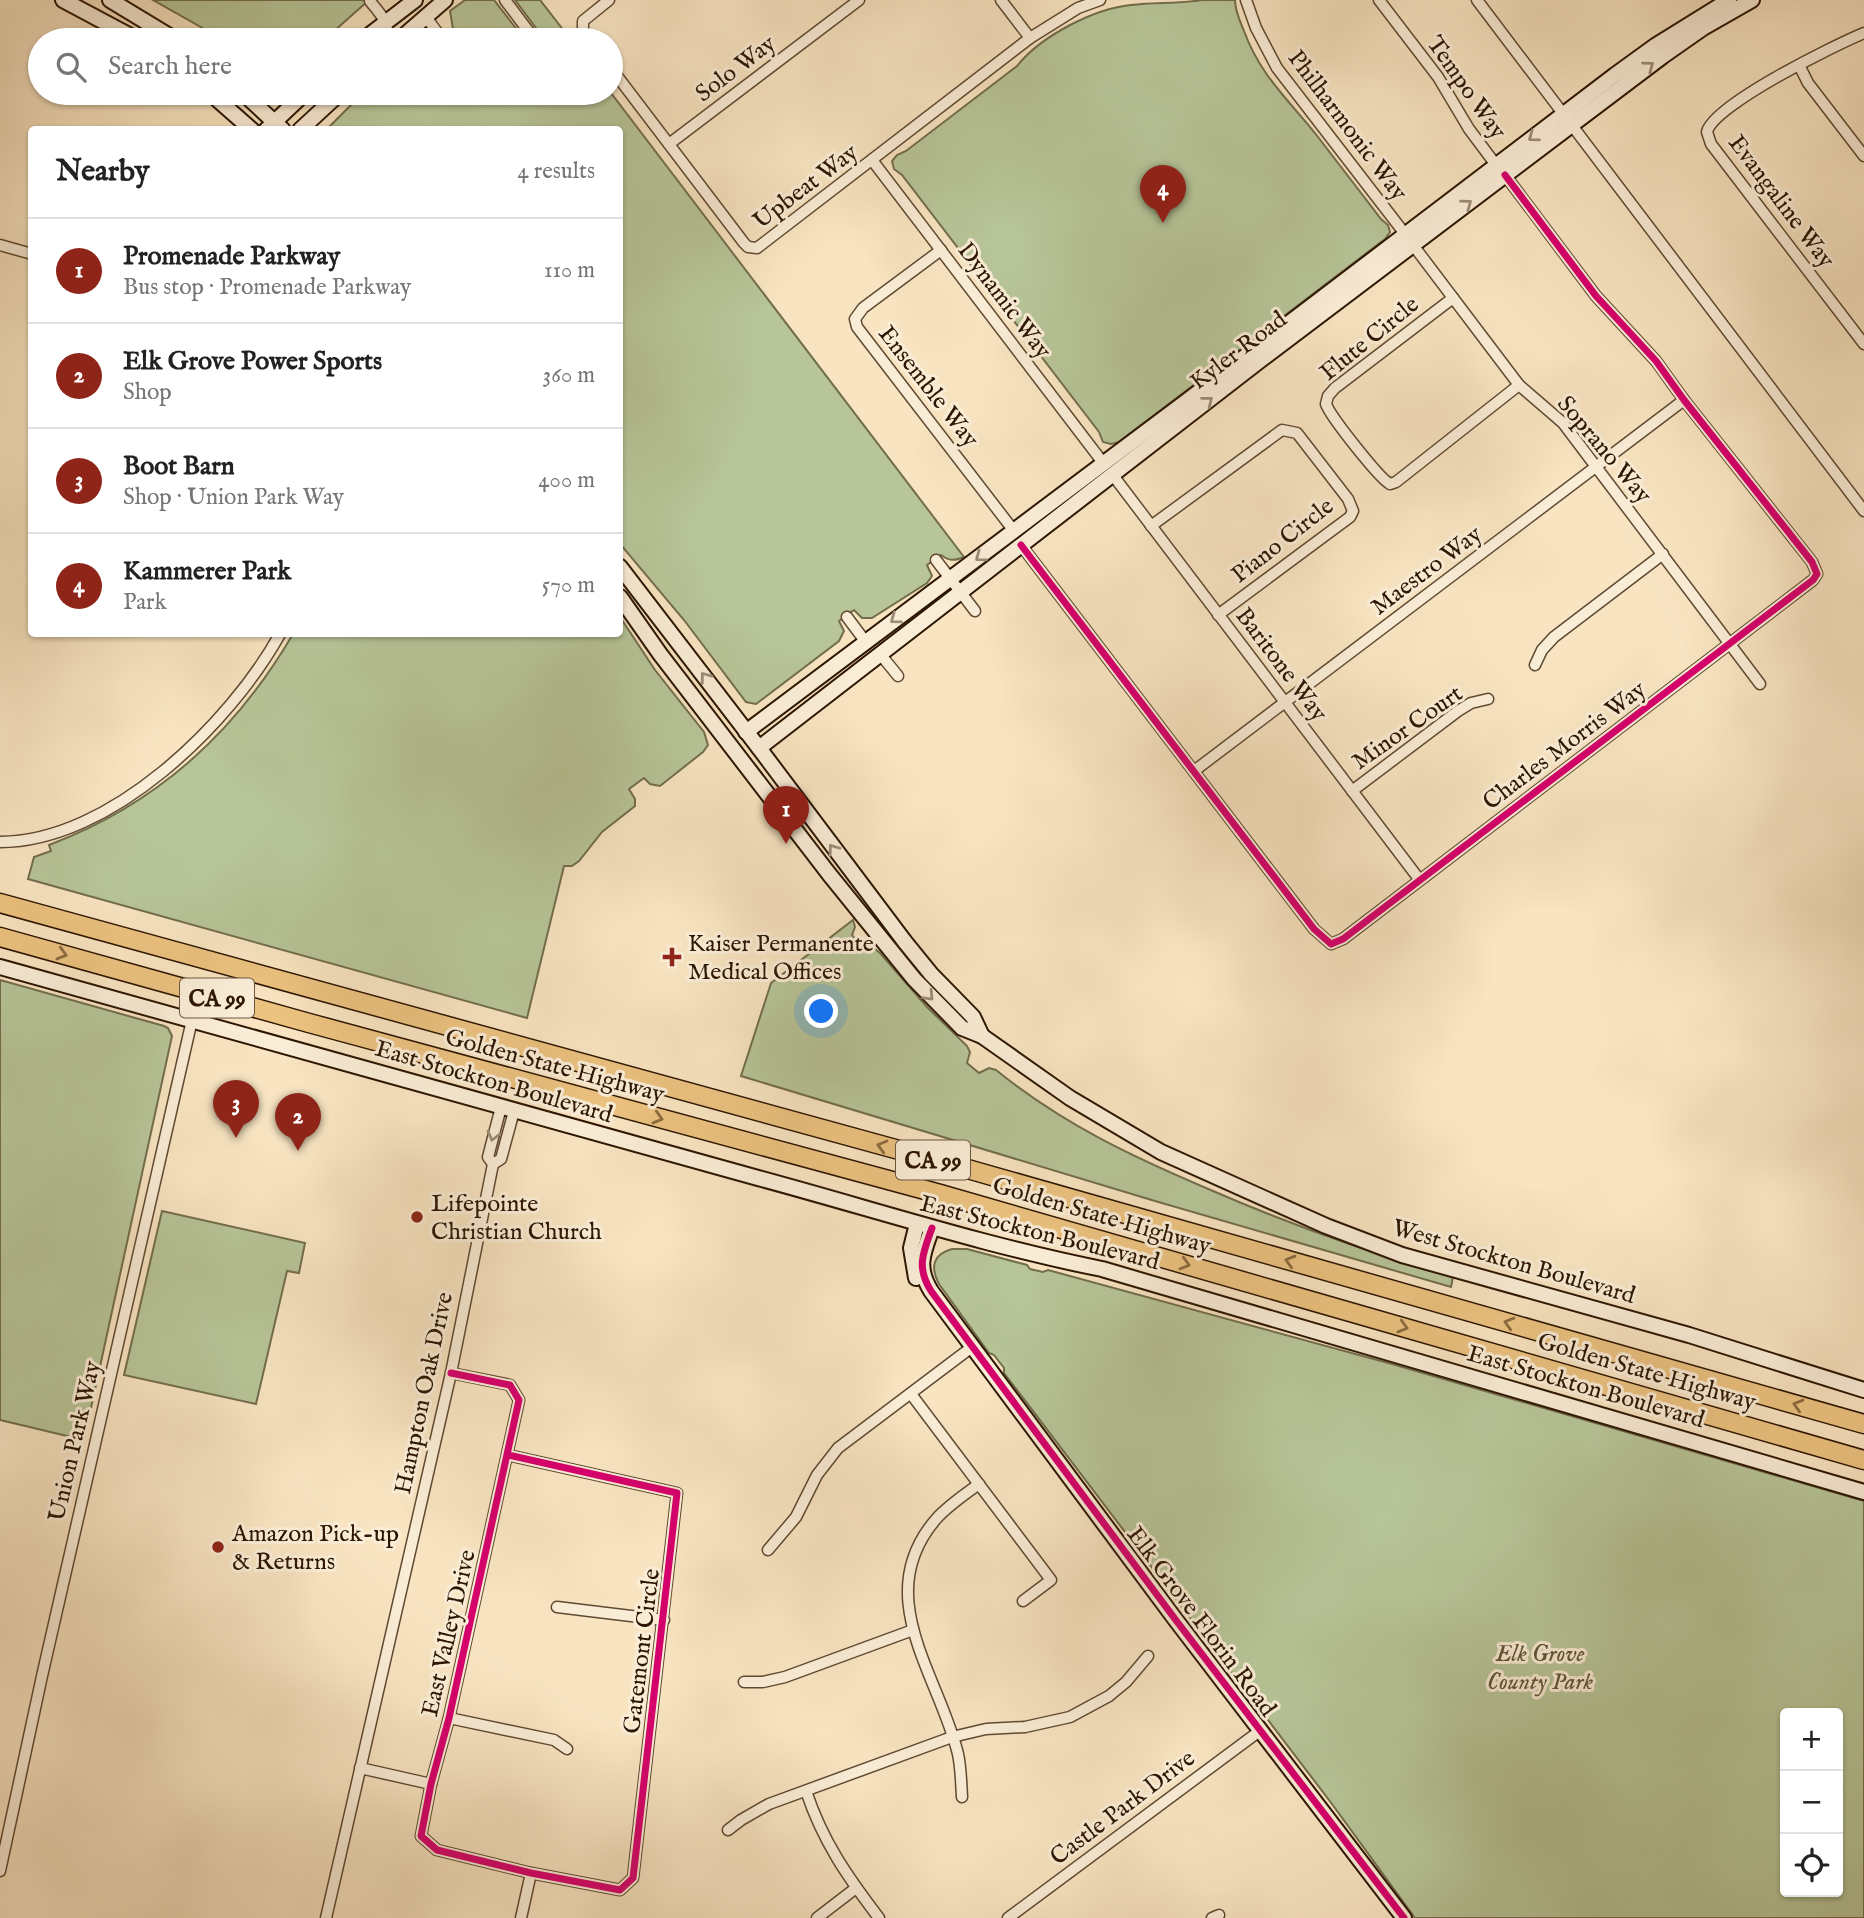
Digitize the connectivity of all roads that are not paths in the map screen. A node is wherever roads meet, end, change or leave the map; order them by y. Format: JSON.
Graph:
{"nodes":[{"id":1,"x":63,"y":0,"type":"edge"},
{"id":2,"x":110,"y":0,"type":"edge"},
{"id":3,"x":415,"y":0,"type":"edge"},
{"id":4,"x":445,"y":0,"type":"edge"},
{"id":5,"x":505,"y":0,"type":"edge"},
{"id":6,"x":609,"y":0,"type":"edge"},
{"id":7,"x":859,"y":0,"type":"edge"},
{"id":8,"x":1001,"y":0,"type":"edge"},
{"id":9,"x":1100,"y":0,"type":"edge"},
{"id":10,"x":1246,"y":0,"type":"edge"},
{"id":11,"x":1378,"y":0,"type":"edge"},
{"id":12,"x":1478,"y":0,"type":"edge"},
{"id":13,"x":1729,"y":0,"type":"edge"},
{"id":14,"x":1752,"y":0,"type":"edge"},
{"id":15,"x":370,"y":1,"type":"edge"},
{"id":16,"x":426,"y":17,"type":"junction"},
{"id":17,"x":385,"y":22,"type":"junction"},
{"id":18,"x":116,"y":28,"type":"edge"},
{"id":19,"x":156,"y":28,"type":"edge"},
{"id":20,"x":378,"y":28,"type":"edge"},
{"id":21,"x":387,"y":28,"type":"edge"},
{"id":22,"x":413,"y":28,"type":"edge"},
{"id":23,"x":434,"y":28,"type":"edge"},
{"id":24,"x":526,"y":28,"type":"edge"},
{"id":25,"x":583,"y":28,"type":"edge"},
{"id":26,"x":1864,"y":33,"type":"edge"},
{"id":27,"x":1030,"y":38,"type":"junction"},
{"id":28,"x":1799,"y":65,"type":"junction"},
{"id":29,"x":623,"y":84,"type":"edge"},
{"id":30,"x":224,"y":105,"type":"edge"},
{"id":31,"x":254,"y":105,"type":"edge"},
{"id":32,"x":294,"y":105,"type":"edge"},
{"id":33,"x":325,"y":105,"type":"edge"},
{"id":34,"x":1568,"y":119,"type":"junction"},
{"id":35,"x":248,"y":126,"type":"edge"},
{"id":36,"x":273,"y":126,"type":"edge"},
{"id":37,"x":275,"y":126,"type":"edge"},
{"id":38,"x":304,"y":126,"type":"edge"},
{"id":39,"x":669,"y":144,"type":"junction"},
{"id":40,"x":1864,"y":156,"type":"edge"},
{"id":41,"x":872,"y":160,"type":"junction"},
{"id":42,"x":1500,"y":170,"type":"junction"},
{"id":43,"x":1409,"y":240,"type":"junction"},
{"id":44,"x":0,"y":245,"type":"edge"},
{"id":45,"x":941,"y":250,"type":"junction"},
{"id":46,"x":28,"y":253,"type":"edge"},
{"id":47,"x":1453,"y":298,"type":"junction"},
{"id":48,"x":1864,"y":344,"type":"edge"},
{"id":49,"x":1519,"y":385,"type":"junction"},
{"id":50,"x":1684,"y":400,"type":"junction"},
{"id":51,"x":1597,"y":467,"type":"junction"},
{"id":52,"x":1108,"y":469,"type":"junction"},
{"id":53,"x":1864,"y":511,"type":"edge"},
{"id":54,"x":1151,"y":526,"type":"junction"},
{"id":55,"x":1020,"y":539,"type":"junction"},
{"id":56,"x":1664,"y":554,"type":"junction"},
{"id":57,"x":936,"y":561,"type":"dead end"},
{"id":58,"x":623,"y":571,"type":"edge"},
{"id":59,"x":951,"y":579,"type":"junction"},
{"id":60,"x":623,"y":589,"type":"edge"},
{"id":61,"x":961,"y":592,"type":"junction"},
{"id":62,"x":623,"y":601,"type":"edge"},
{"id":63,"x":653,"y":610,"type":"junction"},
{"id":64,"x":975,"y":611,"type":"dead end"},
{"id":65,"x":1218,"y":615,"type":"junction"},
{"id":66,"x":847,"y":617,"type":"dead end"},
{"id":67,"x":278,"y":637,"type":"edge"},
{"id":68,"x":865,"y":641,"type":"junction"},
{"id":69,"x":1729,"y":643,"type":"junction"},
{"id":70,"x":881,"y":655,"type":"junction"},
{"id":71,"x":1535,"y":665,"type":"dead end"},
{"id":72,"x":898,"y":677,"type":"dead end"},
{"id":73,"x":1760,"y":684,"type":"dead end"},
{"id":74,"x":1488,"y":699,"type":"dead end"},
{"id":75,"x":1285,"y":703,"type":"junction"},
{"id":76,"x":801,"y":716,"type":"junction"},
{"id":77,"x":746,"y":732,"type":"junction"},
{"id":78,"x":760,"y":748,"type":"junction"},
{"id":79,"x":1194,"y":771,"type":"junction"},
{"id":80,"x":1352,"y":791,"type":"junction"},
{"id":81,"x":0,"y":842,"type":"edge"},
{"id":82,"x":829,"y":873,"type":"junction"},
{"id":83,"x":1419,"y":879,"type":"junction"},
{"id":84,"x":0,"y":903,"type":"edge"},
{"id":85,"x":886,"y":916,"type":"junction"},
{"id":86,"x":874,"y":932,"type":"junction"},
{"id":87,"x":0,"y":937,"type":"edge"},
{"id":88,"x":0,"y":967,"type":"edge"},
{"id":89,"x":931,"y":974,"type":"junction"},
{"id":90,"x":192,"y":1020,"type":"junction"},
{"id":91,"x":982,"y":1035,"type":"junction"},
{"id":92,"x":508,"y":1109,"type":"junction"},
{"id":93,"x":917,"y":1224,"type":"junction"},
{"id":94,"x":932,"y":1228,"type":"junction"},
{"id":95,"x":972,"y":1347,"type":"junction"},
{"id":96,"x":451,"y":1373,"type":"junction"},
{"id":97,"x":1864,"y":1391,"type":"edge"},
{"id":98,"x":911,"y":1394,"type":"junction"},
{"id":99,"x":1864,"y":1424,"type":"edge"},
{"id":100,"x":508,"y":1455,"type":"junction"},
{"id":101,"x":1864,"y":1460,"type":"edge"},
{"id":102,"x":979,"y":1484,"type":"junction"},
{"id":103,"x":1864,"y":1492,"type":"edge"},
{"id":104,"x":768,"y":1550,"type":"dead end"},
{"id":105,"x":1023,"y":1601,"type":"dead end"},
{"id":106,"x":557,"y":1607,"type":"dead end"},
{"id":107,"x":664,"y":1620,"type":"junction"},
{"id":108,"x":913,"y":1630,"type":"junction"},
{"id":109,"x":1148,"y":1656,"type":"dead end"},
{"id":110,"x":744,"y":1682,"type":"dead end"},
{"id":111,"x":449,"y":1718,"type":"junction"},
{"id":112,"x":1261,"y":1730,"type":"junction"},
{"id":113,"x":952,"y":1737,"type":"junction"},
{"id":114,"x":567,"y":1749,"type":"dead end"},
{"id":115,"x":360,"y":1768,"type":"junction"},
{"id":116,"x":431,"y":1784,"type":"junction"},
{"id":117,"x":806,"y":1791,"type":"junction"},
{"id":118,"x":962,"y":1797,"type":"dead end"},
{"id":119,"x":729,"y":1830,"type":"dead end"},
{"id":120,"x":0,"y":1871,"type":"edge"},
{"id":121,"x":531,"y":1873,"type":"junction"},
{"id":122,"x":856,"y":1888,"type":"junction"},
{"id":123,"x":1021,"y":1914,"type":"edge"},
{"id":124,"x":326,"y":1918,"type":"edge"},
{"id":125,"x":522,"y":1918,"type":"edge"},
{"id":126,"x":817,"y":1918,"type":"edge"},
{"id":127,"x":879,"y":1918,"type":"edge"},
{"id":128,"x":1008,"y":1918,"type":"edge"},
{"id":129,"x":1404,"y":1918,"type":"edge"}],
"edges":[{"from":1,"to":18,"type":"main road"},
{"from":2,"to":19,"type":"main road"},
{"from":3,"to":17,"type":"main road"},
{"from":4,"to":16,"type":"main road"},
{"from":5,"to":24,"type":"street"},
{"from":6,"to":25,"type":"street"},
{"from":7,"to":39,"type":"street","name":"Solo Way"},
{"from":8,"to":27,"type":"street"},
{"from":9,"to":27,"type":"street"},
{"from":10,"to":43,"type":"street","name":"Philharmonic Way"},
{"from":11,"to":42,"type":"street","name":"Tempo Way"},
{"from":12,"to":34,"type":"street"},
{"from":13,"to":34,"type":"main road","name":"Kyler Road"},
{"from":34,"to":14,"type":"main road","name":"Kyler Road","one_way":true},
{"from":15,"to":17,"type":"street"},
{"from":16,"to":22,"type":"main road"},
{"from":16,"to":23,"type":"street"},
{"from":17,"to":20,"type":"main road"},
{"from":17,"to":21,"type":"street"},
{"from":26,"to":28,"type":"street","name":"Evangaline Way"},
{"from":27,"to":41,"type":"street","name":"Upbeat Way"},
{"from":28,"to":40,"type":"street"},
{"from":28,"to":48,"type":"street","name":"Evangaline Way"},
{"from":29,"to":39,"type":"street","name":"Upbeat Way"},
{"from":30,"to":35,"type":"main road"},
{"from":31,"to":36,"type":"main road"},
{"from":32,"to":37,"type":"main road"},
{"from":33,"to":38,"type":"main road"},
{"from":34,"to":42,"type":"main road","name":"Kyler Road"},
{"from":34,"to":53,"type":"street"},
{"from":39,"to":41,"type":"street","name":"Upbeat Way"},
{"from":41,"to":45,"type":"street","name":"Dynamic Way"},
{"from":43,"to":42,"type":"main road","name":"Kyler Road","one_way":true},
{"from":42,"to":43,"type":"main road","name":"Kyler Road"},
{"from":42,"to":50,"type":"street","name":"Charles Morris Way"},
{"from":43,"to":47,"type":"street","name":"Soprano Way"},
{"from":52,"to":43,"type":"main road","name":"Kyler Road","one_way":true},
{"from":43,"to":52,"type":"main road","name":"Kyler Road"},
{"from":44,"to":46,"type":"street"},
{"from":45,"to":52,"type":"street","name":"Dynamic Way"},
{"from":45,"to":55,"type":"street","name":"Ensemble Way"},
{"from":47,"to":49,"type":"street","name":"Soprano Way"},
{"from":47,"to":49,"type":"street","name":"Flute Circle"},
{"from":49,"to":51,"type":"street","name":"Soprano Way"},
{"from":50,"to":51,"type":"street","name":"Maestro Way"},
{"from":50,"to":69,"type":"street","name":"Charles Morris Way"},
{"from":51,"to":56,"type":"street","name":"Soprano Way"},
{"from":51,"to":75,"type":"street","name":"Maestro Way"},
{"from":52,"to":54,"type":"street","name":"Baritone Way"},
{"from":52,"to":55,"type":"main road","name":"Kyler Road"},
{"from":54,"to":65,"type":"street","name":"Baritone Way"},
{"from":54,"to":65,"type":"street","name":"Piano Circle"},
{"from":55,"to":59,"type":"main road","name":"Kyler Road","one_way":true},
{"from":55,"to":61,"type":"main road","name":"Kyler Road"},
{"from":55,"to":79,"type":"street","name":"Charles Morris Way"},
{"from":56,"to":69,"type":"street","name":"Soprano Way"},
{"from":56,"to":71,"type":"street"},
{"from":57,"to":59,"type":"street"},
{"from":58,"to":63,"type":"main road"},
{"from":59,"to":61,"type":"street"},
{"from":59,"to":68,"type":"main road","name":"Kyler Road","one_way":true},
{"from":60,"to":63,"type":"main road"},
{"from":61,"to":64,"type":"street"},
{"from":61,"to":70,"type":"main road","name":"Kyler Road"},
{"from":62,"to":82,"type":"main road"},
{"from":77,"to":63,"type":"main road","one_way":true},
{"from":65,"to":75,"type":"street","name":"Baritone Way"},
{"from":66,"to":68,"type":"street"},
{"from":67,"to":81,"type":"street"},
{"from":68,"to":76,"type":"main road"},
{"from":68,"to":77,"type":"main road","name":"Kyler Road"},
{"from":69,"to":73,"type":"street","name":"Soprano Way"},
{"from":69,"to":83,"type":"street","name":"Charles Morris Way"},
{"from":70,"to":72,"type":"street"},
{"from":70,"to":76,"type":"main road","name":"Kyler Road"},
{"from":74,"to":80,"type":"street","name":"Minor Court"},
{"from":75,"to":79,"type":"street","name":"Maestro Way"},
{"from":75,"to":80,"type":"street","name":"Baritone Way"},
{"from":76,"to":78,"type":"main road","name":"Kyler Road"},
{"from":77,"to":78,"type":"main road"},
{"from":85,"to":78,"type":"main road","one_way":true},
{"from":79,"to":83,"type":"street","name":"Charles Morris Way"},
{"from":80,"to":83,"type":"street","name":"Baritone Way"},
{"from":82,"to":85,"type":"main road"},
{"from":82,"to":86,"type":"main road"},
{"from":99,"to":84,"type":"highway","name":"Golden State Highway","number":"CA 99","one_way":true},
{"from":85,"to":89,"type":"main road"},
{"from":86,"to":89,"type":"main road"},
{"from":86,"to":91,"type":"main road","one_way":true},
{"from":87,"to":101,"type":"highway","name":"Golden State Highway","number":"CA 99","one_way":true},
{"from":88,"to":90,"type":"main road","name":"East Stockton Boulevard"},
{"from":89,"to":91,"type":"main road"},
{"from":90,"to":92,"type":"main road","name":"East Stockton Boulevard"},
{"from":90,"to":120,"type":"street","name":"Union Park Way"},
{"from":91,"to":97,"type":"main road","name":"West Stockton Boulevard"},
{"from":92,"to":93,"type":"main road","name":"East Stockton Boulevard"},
{"from":92,"to":96,"type":"street","name":"Hampton Oak Drive"},
{"from":93,"to":94,"type":"main road","name":"East Stockton Boulevard"},
{"from":93,"to":95,"type":"main road","name":"Elk Grove Florin Road"},
{"from":94,"to":95,"type":"main road","name":"Elk Grove Florin Road"},
{"from":94,"to":103,"type":"main road","name":"East Stockton Boulevard"},
{"from":95,"to":98,"type":"street"},
{"from":95,"to":112,"type":"main road","name":"Elk Grove Florin Road"},
{"from":96,"to":100,"type":"street","name":"East Valley Drive"},
{"from":96,"to":115,"type":"street","name":"Hampton Oak Drive"},
{"from":98,"to":102,"type":"street"},
{"from":98,"to":104,"type":"street"},
{"from":100,"to":107,"type":"street","name":"Gatemont Circle"},
{"from":100,"to":111,"type":"street","name":"East Valley Drive"},
{"from":102,"to":105,"type":"street"},
{"from":102,"to":108,"type":"street"},
{"from":106,"to":107,"type":"street"},
{"from":107,"to":121,"type":"street","name":"Gatemont Circle"},
{"from":108,"to":110,"type":"street"},
{"from":108,"to":113,"type":"street"},
{"from":109,"to":113,"type":"street"},
{"from":111,"to":114,"type":"street"},
{"from":111,"to":116,"type":"street","name":"East Valley Drive"},
{"from":112,"to":123,"type":"street","name":"Castle Park Drive"},
{"from":112,"to":129,"type":"main road","name":"Elk Grove Florin Road"},
{"from":113,"to":117,"type":"street"},
{"from":113,"to":118,"type":"street"},
{"from":115,"to":116,"type":"street"},
{"from":115,"to":124,"type":"street","name":"Hampton Oak Drive"},
{"from":116,"to":121,"type":"street","name":"East Valley Drive"},
{"from":117,"to":119,"type":"street"},
{"from":117,"to":122,"type":"street"},
{"from":121,"to":125,"type":"street"},
{"from":122,"to":126,"type":"street"},
{"from":122,"to":127,"type":"street"},
{"from":123,"to":128,"type":"street","name":"Castle Park Drive"}]}
